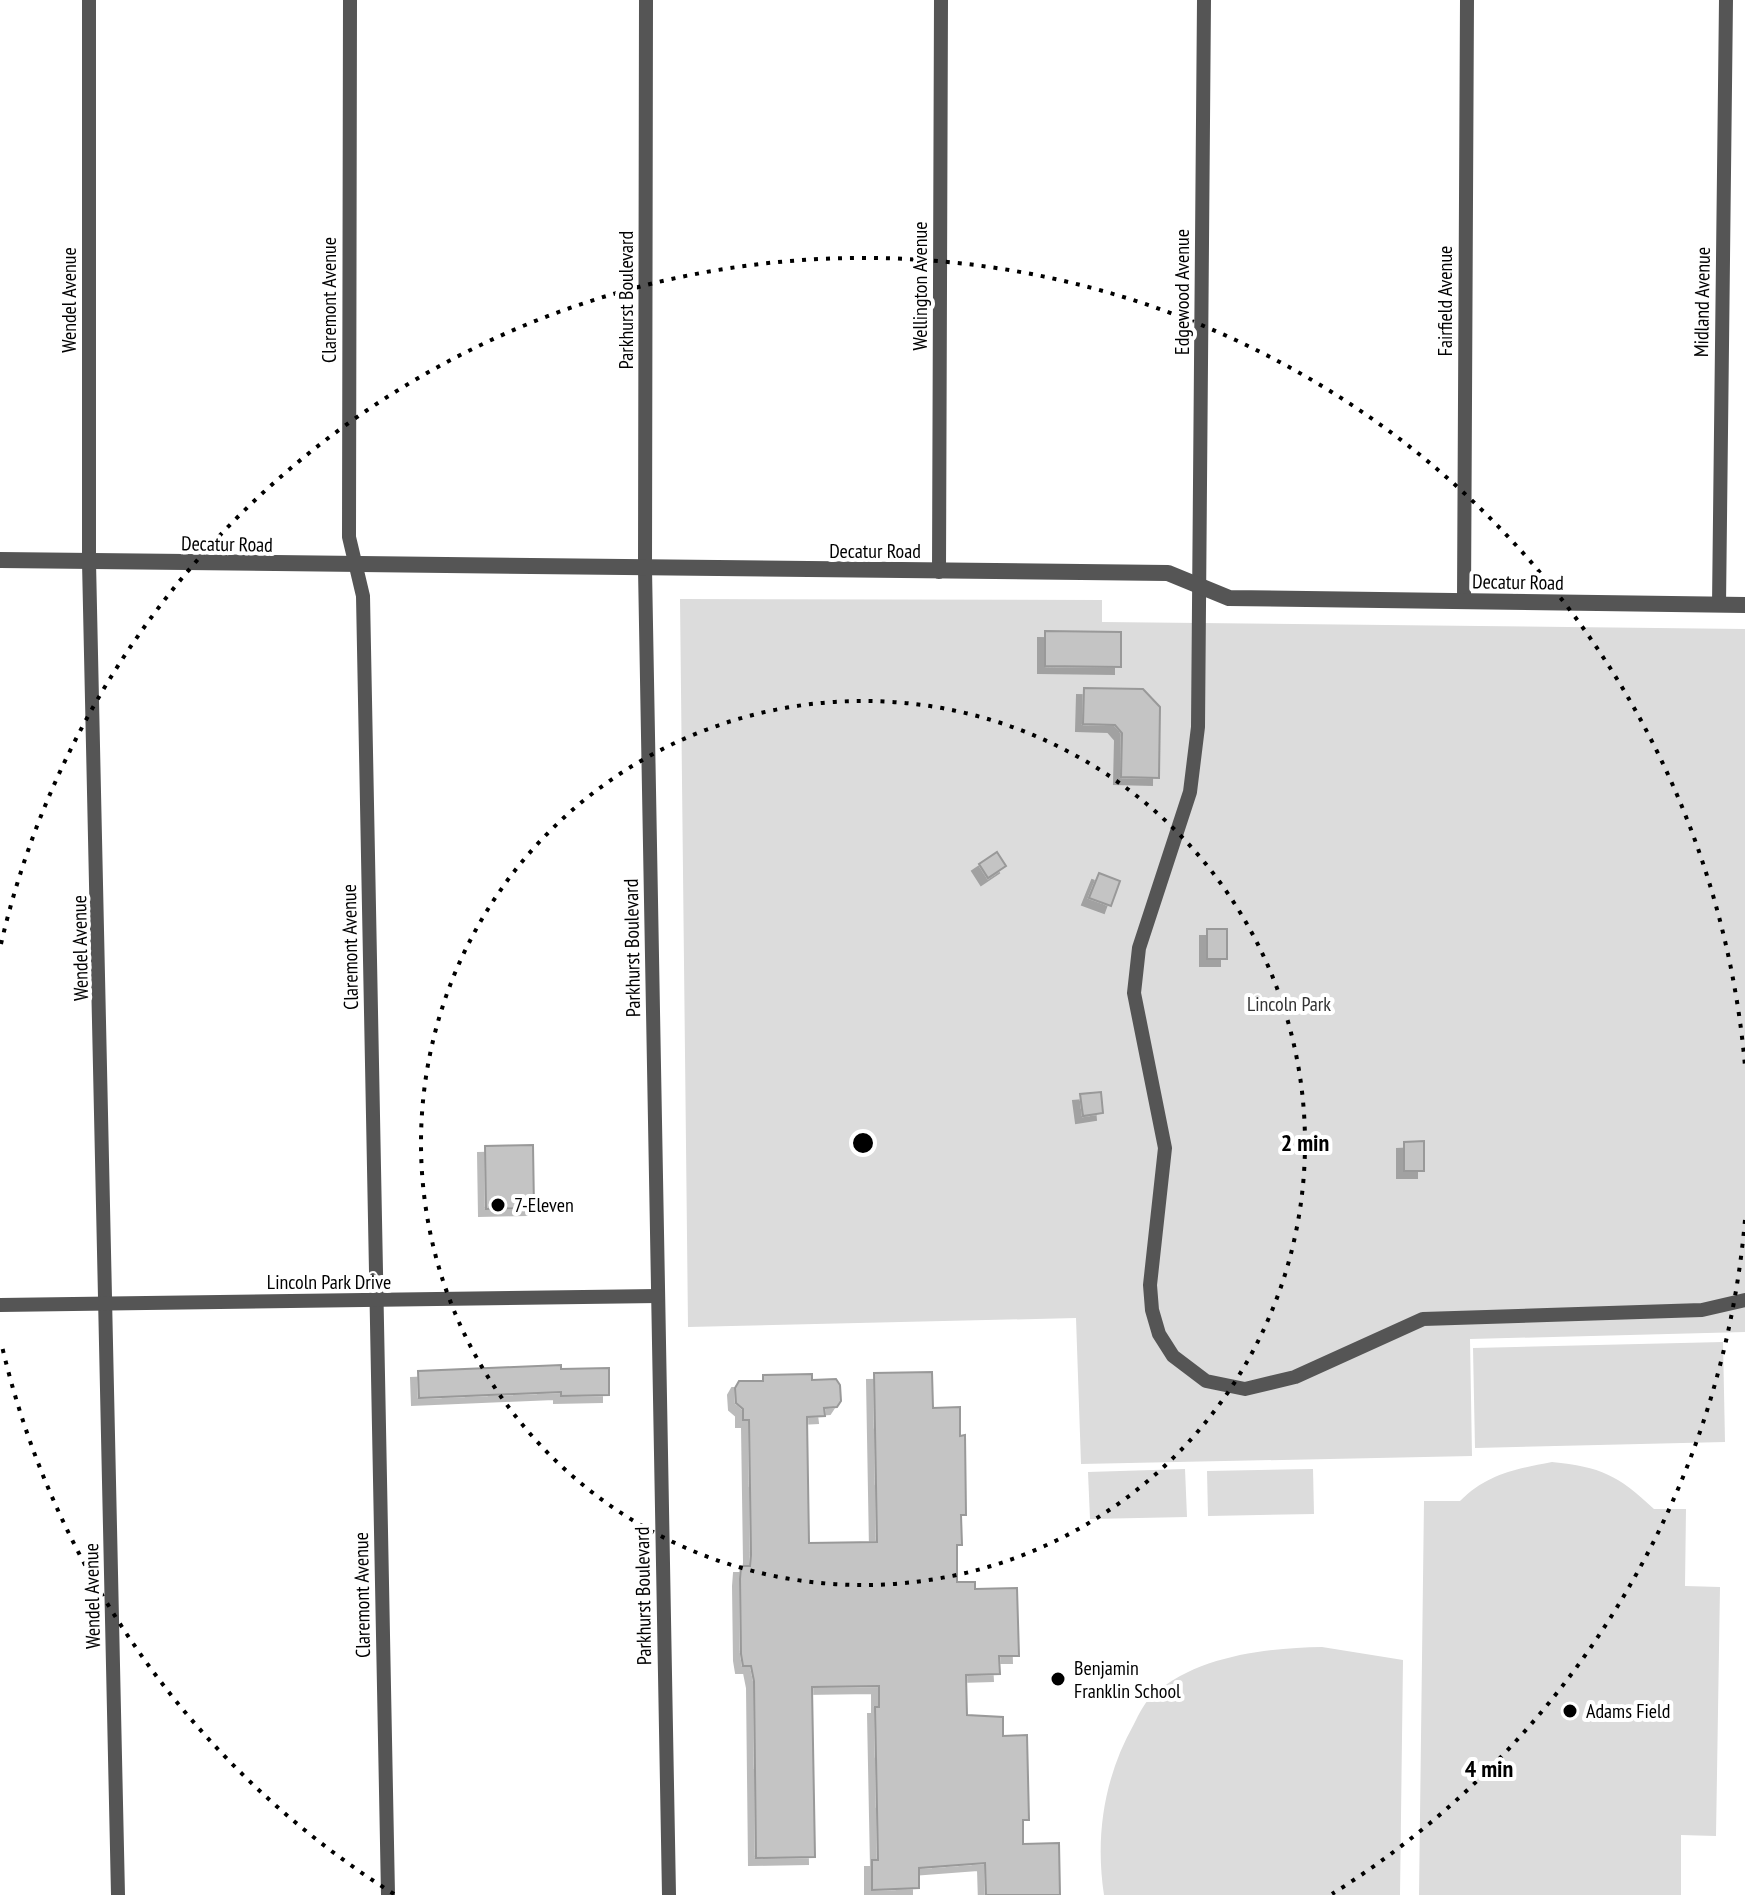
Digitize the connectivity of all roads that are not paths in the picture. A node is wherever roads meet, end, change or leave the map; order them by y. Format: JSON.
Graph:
{"nodes":[{"id":1,"x":89,"y":0,"type":"edge"},
{"id":2,"x":350,"y":0,"type":"edge"},
{"id":3,"x":646,"y":0,"type":"edge"},
{"id":4,"x":941,"y":0,"type":"edge"},
{"id":5,"x":1204,"y":0,"type":"edge"},
{"id":6,"x":1467,"y":0,"type":"edge"},
{"id":7,"x":1726,"y":0,"type":"edge"},
{"id":8,"x":0,"y":560,"type":"edge"},
{"id":9,"x":89,"y":562,"type":"junction"},
{"id":10,"x":356,"y":566,"type":"junction"},
{"id":11,"x":645,"y":569,"type":"junction"},
{"id":12,"x":939,"y":572,"type":"junction"},
{"id":13,"x":1200,"y":584,"type":"junction"},
{"id":14,"x":1464,"y":601,"type":"junction"},
{"id":15,"x":1719,"y":605,"type":"junction"},
{"id":16,"x":1745,"y":605,"type":"edge"},
{"id":17,"x":658,"y":1296,"type":"junction"},
{"id":18,"x":1745,"y":1300,"type":"edge"},
{"id":19,"x":106,"y":1303,"type":"junction"},
{"id":20,"x":376,"y":1303,"type":"junction"},
{"id":21,"x":0,"y":1305,"type":"edge"},
{"id":22,"x":118,"y":1895,"type":"edge"},
{"id":23,"x":388,"y":1895,"type":"edge"},
{"id":24,"x":669,"y":1895,"type":"edge"}],
"edges":[{"from":1,"to":9,"type":"street","name":"Wendel Avenue"},
{"from":2,"to":10,"type":"street","name":"Claremont Avenue"},
{"from":3,"to":11,"type":"street","name":"Parkhurst Boulevard"},
{"from":4,"to":12,"type":"street","name":"Wellington Avenue"},
{"from":5,"to":13,"type":"street","name":"Edgewood Avenue"},
{"from":6,"to":14,"type":"street","name":"Fairfield Avenue"},
{"from":7,"to":15,"type":"street","name":"Midland Avenue"},
{"from":8,"to":9,"type":"street","name":"Decatur Road"},
{"from":9,"to":10,"type":"street","name":"Decatur Road"},
{"from":9,"to":19,"type":"street","name":"Wendel Avenue"},
{"from":10,"to":11,"type":"street","name":"Decatur Road"},
{"from":10,"to":20,"type":"street","name":"Claremont Avenue"},
{"from":11,"to":12,"type":"street","name":"Decatur Road"},
{"from":11,"to":17,"type":"street","name":"Parkhurst Boulevard"},
{"from":12,"to":13,"type":"street","name":"Decatur Road"},
{"from":13,"to":14,"type":"street","name":"Decatur Road"},
{"from":13,"to":18,"type":"street","name":"Edgewood Avenue"},
{"from":14,"to":15,"type":"street","name":"Decatur Road"},
{"from":15,"to":16,"type":"street","name":"Decatur Road"},
{"from":17,"to":20,"type":"street","name":"Lincoln Park Drive"},
{"from":17,"to":24,"type":"street","name":"Parkhurst Boulevard"},
{"from":19,"to":20,"type":"street","name":"Lincoln Park Drive"},
{"from":19,"to":21,"type":"street","name":"Lincoln Park Drive"},
{"from":19,"to":22,"type":"street","name":"Wendel Avenue"},
{"from":20,"to":23,"type":"street","name":"Claremont Avenue"}]}
